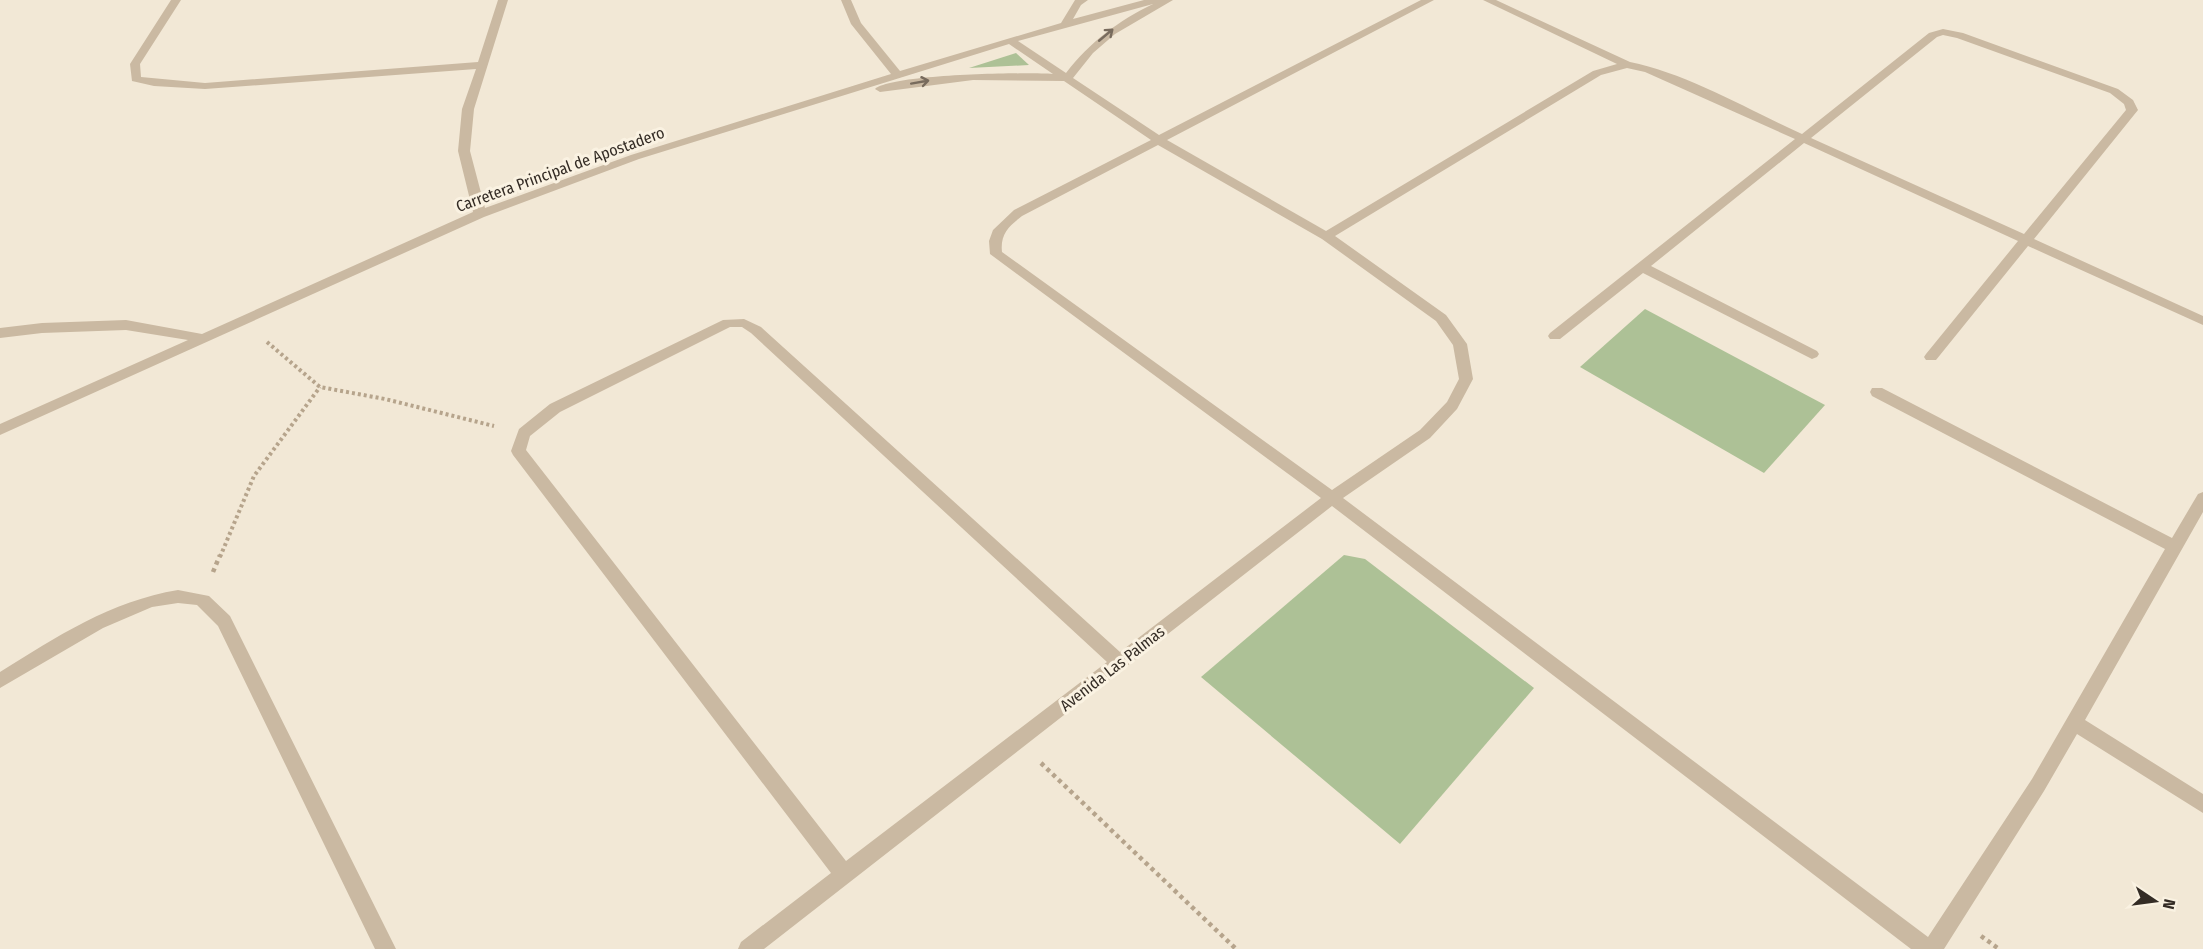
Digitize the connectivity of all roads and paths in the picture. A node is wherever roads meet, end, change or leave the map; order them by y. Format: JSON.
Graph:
{"nodes":[{"id":1,"x":176,"y":0,"type":"edge"},
{"id":2,"x":503,"y":0,"type":"edge"},
{"id":3,"x":846,"y":0,"type":"edge"},
{"id":4,"x":1083,"y":0,"type":"edge"},
{"id":5,"x":1155,"y":0,"type":"edge"},
{"id":6,"x":1168,"y":0,"type":"edge"},
{"id":7,"x":1428,"y":0,"type":"edge"},
{"id":8,"x":1488,"y":0,"type":"edge"},
{"id":9,"x":1065,"y":25,"type":"junction"},
{"id":10,"x":1010,"y":40,"type":"junction"},
{"id":11,"x":482,"y":65,"type":"junction"},
{"id":12,"x":1627,"y":65,"type":"junction"},
{"id":13,"x":898,"y":75,"type":"junction"},
{"id":14,"x":1067,"y":78,"type":"junction"},
{"id":15,"x":820,"y":99,"type":"junction"},
{"id":16,"x":1805,"y":139,"type":"junction"},
{"id":17,"x":1160,"y":141,"type":"junction"},
{"id":18,"x":480,"y":214,"type":"junction"},
{"id":19,"x":1326,"y":236,"type":"junction"},
{"id":20,"x":2025,"y":240,"type":"junction"},
{"id":21,"x":1642,"y":267,"type":"junction"},
{"id":22,"x":242,"y":320,"type":"junction"},
{"id":23,"x":2203,"y":321,"type":"edge"},
{"id":24,"x":0,"y":333,"type":"edge"},
{"id":25,"x":1555,"y":336,"type":"dead end"},
{"id":26,"x":202,"y":338,"type":"junction"},
{"id":27,"x":1812,"y":354,"type":"dead end"},
{"id":28,"x":1931,"y":357,"type":"dead end"},
{"id":29,"x":320,"y":387,"type":"junction"},
{"id":30,"x":1877,"y":392,"type":"dead end"},
{"id":31,"x":0,"y":430,"type":"edge"},
{"id":32,"x":524,"y":433,"type":"junction"},
{"id":33,"x":1332,"y":498,"type":"junction"},
{"id":34,"x":2203,"y":498,"type":"edge"},
{"id":35,"x":2175,"y":547,"type":"junction"},
{"id":36,"x":202,"y":599,"type":"junction"},
{"id":37,"x":1119,"y":662,"type":"junction"},
{"id":38,"x":0,"y":681,"type":"edge"},
{"id":39,"x":2074,"y":723,"type":"junction"},
{"id":40,"x":1017,"y":740,"type":"junction"},
{"id":41,"x":2203,"y":804,"type":"edge"},
{"id":42,"x":844,"y":874,"type":"junction"},
{"id":43,"x":386,"y":949,"type":"edge"},
{"id":44,"x":748,"y":949,"type":"edge"},
{"id":45,"x":1236,"y":949,"type":"edge"},
{"id":46,"x":1927,"y":949,"type":"edge"},
{"id":47,"x":1932,"y":949,"type":"edge"}],
"edges":[{"from":1,"to":11,"type":"street"},
{"from":2,"to":11,"type":"street"},
{"from":3,"to":13,"type":"street"},
{"from":4,"to":9,"type":"street"},
{"from":5,"to":9,"type":"street","name":"Carretera Principal de Apostadero"},
{"from":14,"to":6,"type":"street","one_way":true},
{"from":7,"to":17,"type":"street"},
{"from":8,"to":12,"type":"street"},
{"from":9,"to":10,"type":"street","name":"Carretera Principal de Apostadero"},
{"from":10,"to":13,"type":"street","name":"Carretera Principal de Apostadero"},
{"from":10,"to":14,"type":"street"},
{"from":11,"to":18,"type":"street"},
{"from":12,"to":16,"type":"street"},
{"from":12,"to":19,"type":"street"},
{"from":13,"to":15,"type":"street","name":"Carretera Principal de Apostadero"},
{"from":15,"to":14,"type":"street","one_way":true},
{"from":14,"to":17,"type":"street"},
{"from":15,"to":18,"type":"street","name":"Carretera Principal de Apostadero"},
{"from":16,"to":20,"type":"street"},
{"from":16,"to":20,"type":"street"},
{"from":16,"to":21,"type":"street"},
{"from":17,"to":19,"type":"street"},
{"from":17,"to":33,"type":"street"},
{"from":18,"to":22,"type":"street","name":"Carretera Principal de Apostadero"},
{"from":19,"to":33,"type":"street","name":"Avenida Las Palmas"},
{"from":20,"to":23,"type":"street"},
{"from":20,"to":28,"type":"street"},
{"from":21,"to":25,"type":"street"},
{"from":21,"to":27,"type":"street"},
{"from":22,"to":26,"type":"street","name":"Carretera Principal de Apostadero"},
{"from":22,"to":29,"type":"path"},
{"from":24,"to":26,"type":"street"},
{"from":26,"to":31,"type":"street","name":"Carretera Principal de Apostadero"},
{"from":29,"to":32,"type":"path"},
{"from":29,"to":36,"type":"path"},
{"from":30,"to":35,"type":"street"},
{"from":32,"to":37,"type":"street"},
{"from":32,"to":42,"type":"street"},
{"from":33,"to":37,"type":"street","name":"Avenida Las Palmas"},
{"from":33,"to":46,"type":"street"},
{"from":34,"to":35,"type":"street"},
{"from":35,"to":39,"type":"street"},
{"from":36,"to":38,"type":"street"},
{"from":36,"to":43,"type":"street"},
{"from":37,"to":40,"type":"street","name":"Avenida Las Palmas"},
{"from":39,"to":41,"type":"street"},
{"from":39,"to":47,"type":"street"},
{"from":40,"to":42,"type":"street","name":"Avenida Las Palmas"},
{"from":40,"to":45,"type":"path"},
{"from":42,"to":44,"type":"street","name":"Avenida Las Palmas"}]}
